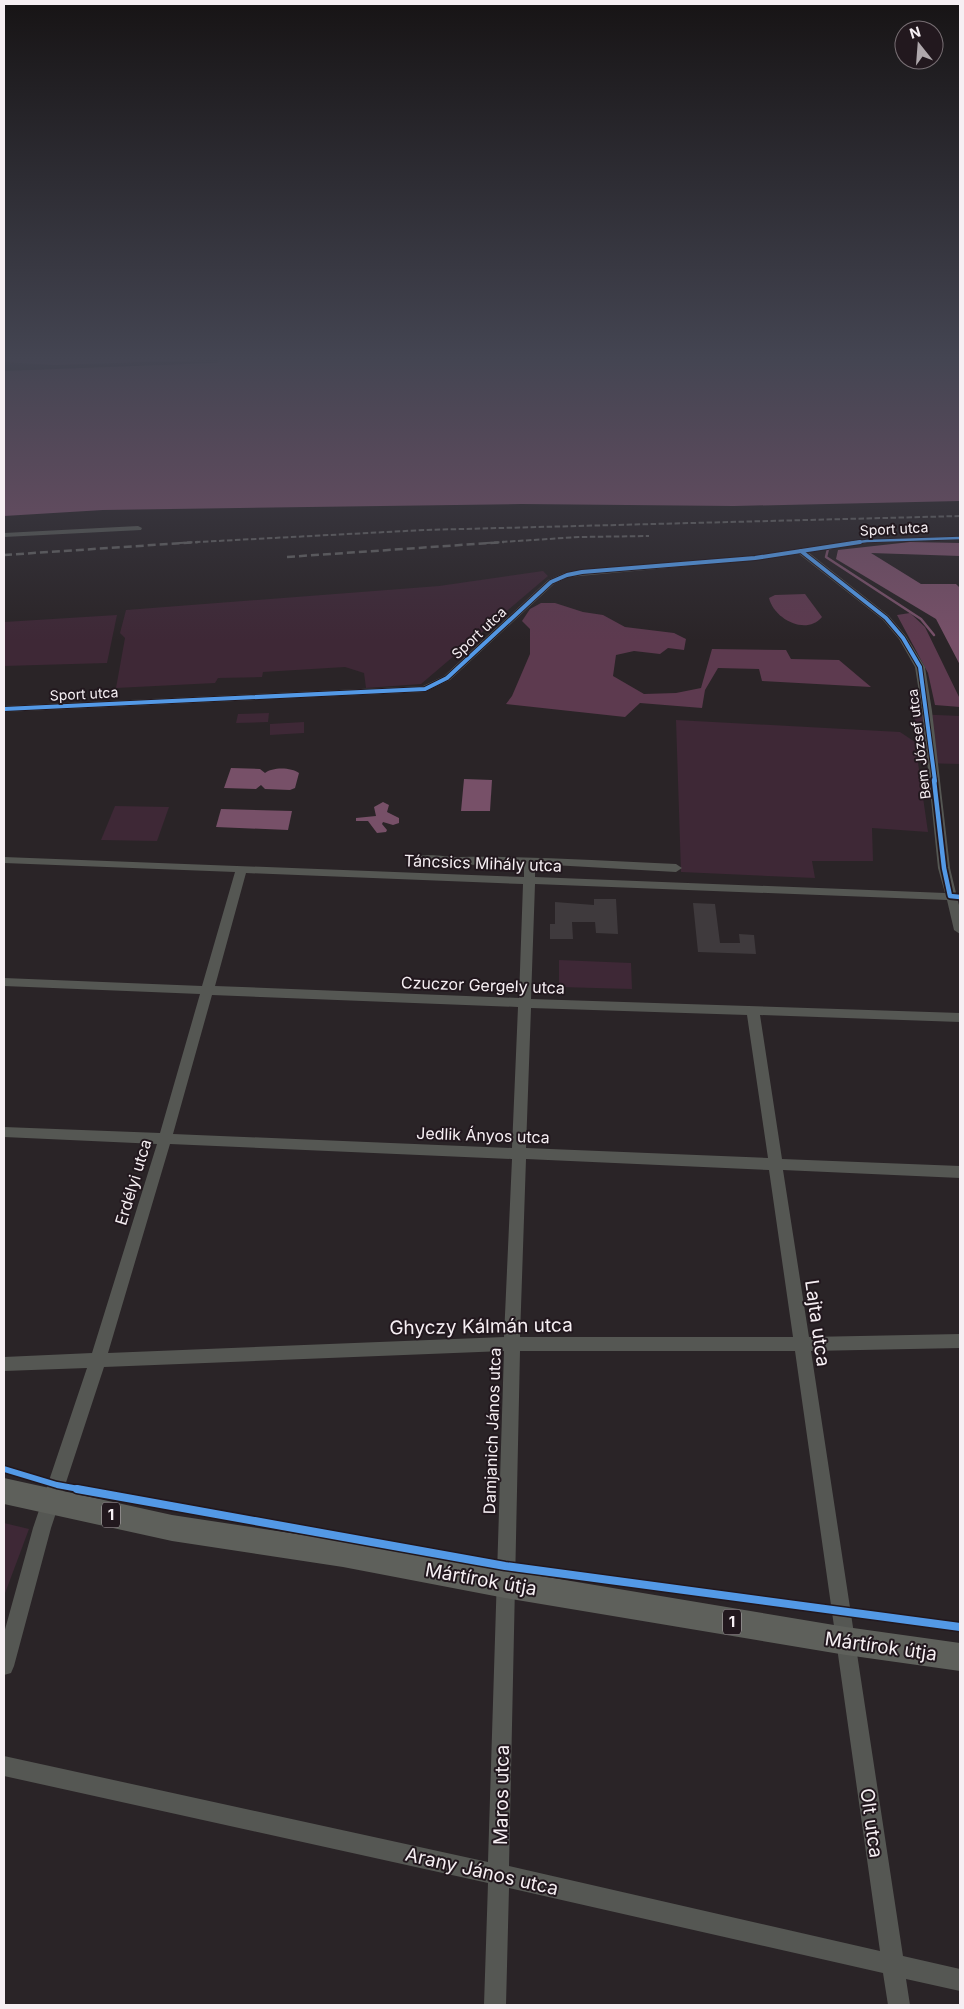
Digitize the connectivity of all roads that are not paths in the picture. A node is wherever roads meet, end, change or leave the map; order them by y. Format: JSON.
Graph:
{"nodes":[{"id":1,"x":138,"y":528,"type":"dead end"},
{"id":2,"x":4,"y":535,"type":"edge"},
{"id":3,"x":960,"y":538,"type":"edge"},
{"id":4,"x":801,"y":551,"type":"junction"},
{"id":5,"x":4,"y":709,"type":"edge"},
{"id":6,"x":422,"y":858,"type":"dead end"},
{"id":7,"x":4,"y":860,"type":"edge"},
{"id":8,"x":530,"y":860,"type":"junction"},
{"id":9,"x":242,"y":868,"type":"junction"},
{"id":10,"x":676,"y":868,"type":"dead end"},
{"id":11,"x":529,"y":881,"type":"junction"},
{"id":12,"x":955,"y":896,"type":"edge"},
{"id":13,"x":960,"y":930,"type":"edge"},
{"id":14,"x":4,"y":982,"type":"edge"},
{"id":15,"x":205,"y":991,"type":"junction"},
{"id":16,"x":525,"y":1004,"type":"junction"},
{"id":17,"x":753,"y":1011,"type":"junction"},
{"id":18,"x":960,"y":1017,"type":"edge"},
{"id":19,"x":4,"y":1132,"type":"edge"},
{"id":20,"x":165,"y":1139,"type":"junction"},
{"id":21,"x":519,"y":1154,"type":"junction"},
{"id":22,"x":776,"y":1164,"type":"junction"},
{"id":23,"x":960,"y":1172,"type":"edge"},
{"id":24,"x":960,"y":1340,"type":"edge"},
{"id":25,"x":512,"y":1344,"type":"junction"},
{"id":26,"x":801,"y":1344,"type":"junction"},
{"id":27,"x":98,"y":1360,"type":"junction"},
{"id":28,"x":4,"y":1364,"type":"edge"},
{"id":29,"x":4,"y":1491,"type":"edge"},
{"id":30,"x":51,"y":1503,"type":"junction"},
{"id":31,"x":504,"y":1584,"type":"junction"},
{"id":32,"x":846,"y":1641,"type":"junction"},
{"id":33,"x":960,"y":1657,"type":"edge"},
{"id":34,"x":4,"y":1666,"type":"edge"},
{"id":35,"x":4,"y":1766,"type":"edge"},
{"id":36,"x":500,"y":1875,"type":"junction"},
{"id":37,"x":893,"y":1964,"type":"junction"},
{"id":38,"x":960,"y":1980,"type":"edge"},
{"id":39,"x":495,"y":2005,"type":"edge"},
{"id":40,"x":899,"y":2005,"type":"edge"}],
"edges":[{"from":1,"to":2,"type":"street"},
{"from":3,"to":4,"type":"street","name":"Sport utca"},
{"from":4,"to":5,"type":"street","name":"Sport utca"},
{"from":4,"to":12,"type":"street","name":"Bem József utca"},
{"from":6,"to":8,"type":"street"},
{"from":7,"to":9,"type":"street","name":"Táncsics Mihály utca"},
{"from":8,"to":10,"type":"street"},
{"from":8,"to":11,"type":"street","name":"Damjanich János utca"},
{"from":9,"to":11,"type":"street","name":"Táncsics Mihály utca"},
{"from":9,"to":15,"type":"street","name":"Erdélyi utca"},
{"from":11,"to":12,"type":"street","name":"Táncsics Mihály utca"},
{"from":11,"to":16,"type":"street","name":"Damjanich János utca"},
{"from":12,"to":13,"type":"street","name":"Bem József utca"},
{"from":14,"to":15,"type":"street","name":"Czuczor Gergely utca"},
{"from":15,"to":16,"type":"street","name":"Czuczor Gergely utca"},
{"from":15,"to":20,"type":"street","name":"Erdélyi utca"},
{"from":16,"to":17,"type":"street","name":"Czuczor Gergely utca"},
{"from":16,"to":21,"type":"street","name":"Damjanich János utca"},
{"from":17,"to":18,"type":"street","name":"Czuczor Gergely utca"},
{"from":17,"to":22,"type":"street","name":"Lajta utca"},
{"from":19,"to":20,"type":"street","name":"Jedlik Ányos utca"},
{"from":20,"to":21,"type":"street","name":"Jedlik Ányos utca"},
{"from":20,"to":27,"type":"street","name":"Erdélyi utca"},
{"from":21,"to":22,"type":"street","name":"Jedlik Ányos utca"},
{"from":21,"to":25,"type":"street","name":"Damjanich János utca"},
{"from":22,"to":23,"type":"street","name":"Jedlik Ányos utca"},
{"from":22,"to":26,"type":"street","name":"Lajta utca"},
{"from":24,"to":26,"type":"street","name":"Ghyczy Kálmán utca"},
{"from":25,"to":26,"type":"street","name":"Ghyczy Kálmán utca"},
{"from":25,"to":27,"type":"street","name":"Ghyczy Kálmán utca"},
{"from":25,"to":31,"type":"street","name":"Damjanich János utca"},
{"from":26,"to":32,"type":"street","name":"Lajta utca"},
{"from":27,"to":28,"type":"street","name":"Ghyczy Kálmán utca"},
{"from":27,"to":30,"type":"street","name":"Erdélyi utca"},
{"from":29,"to":30,"type":"main road","name":"Mártírok útja","number":"1"},
{"from":30,"to":31,"type":"main road","name":"Mártírok útja","number":"1"},
{"from":30,"to":34,"type":"street","name":"Erdélyi utca"},
{"from":31,"to":32,"type":"main road","name":"Mártírok útja","number":"1"},
{"from":31,"to":36,"type":"street","name":"Maros utca"},
{"from":32,"to":33,"type":"main road","name":"Mártírok útja","number":"1"},
{"from":32,"to":37,"type":"street","name":"Olt utca"},
{"from":35,"to":36,"type":"street","name":"Arany János utca"},
{"from":36,"to":37,"type":"street","name":"Arany János utca"},
{"from":36,"to":39,"type":"street","name":"Maros utca"},
{"from":37,"to":38,"type":"street","name":"Arany János utca"},
{"from":37,"to":40,"type":"street","name":"Olt utca"}]}
